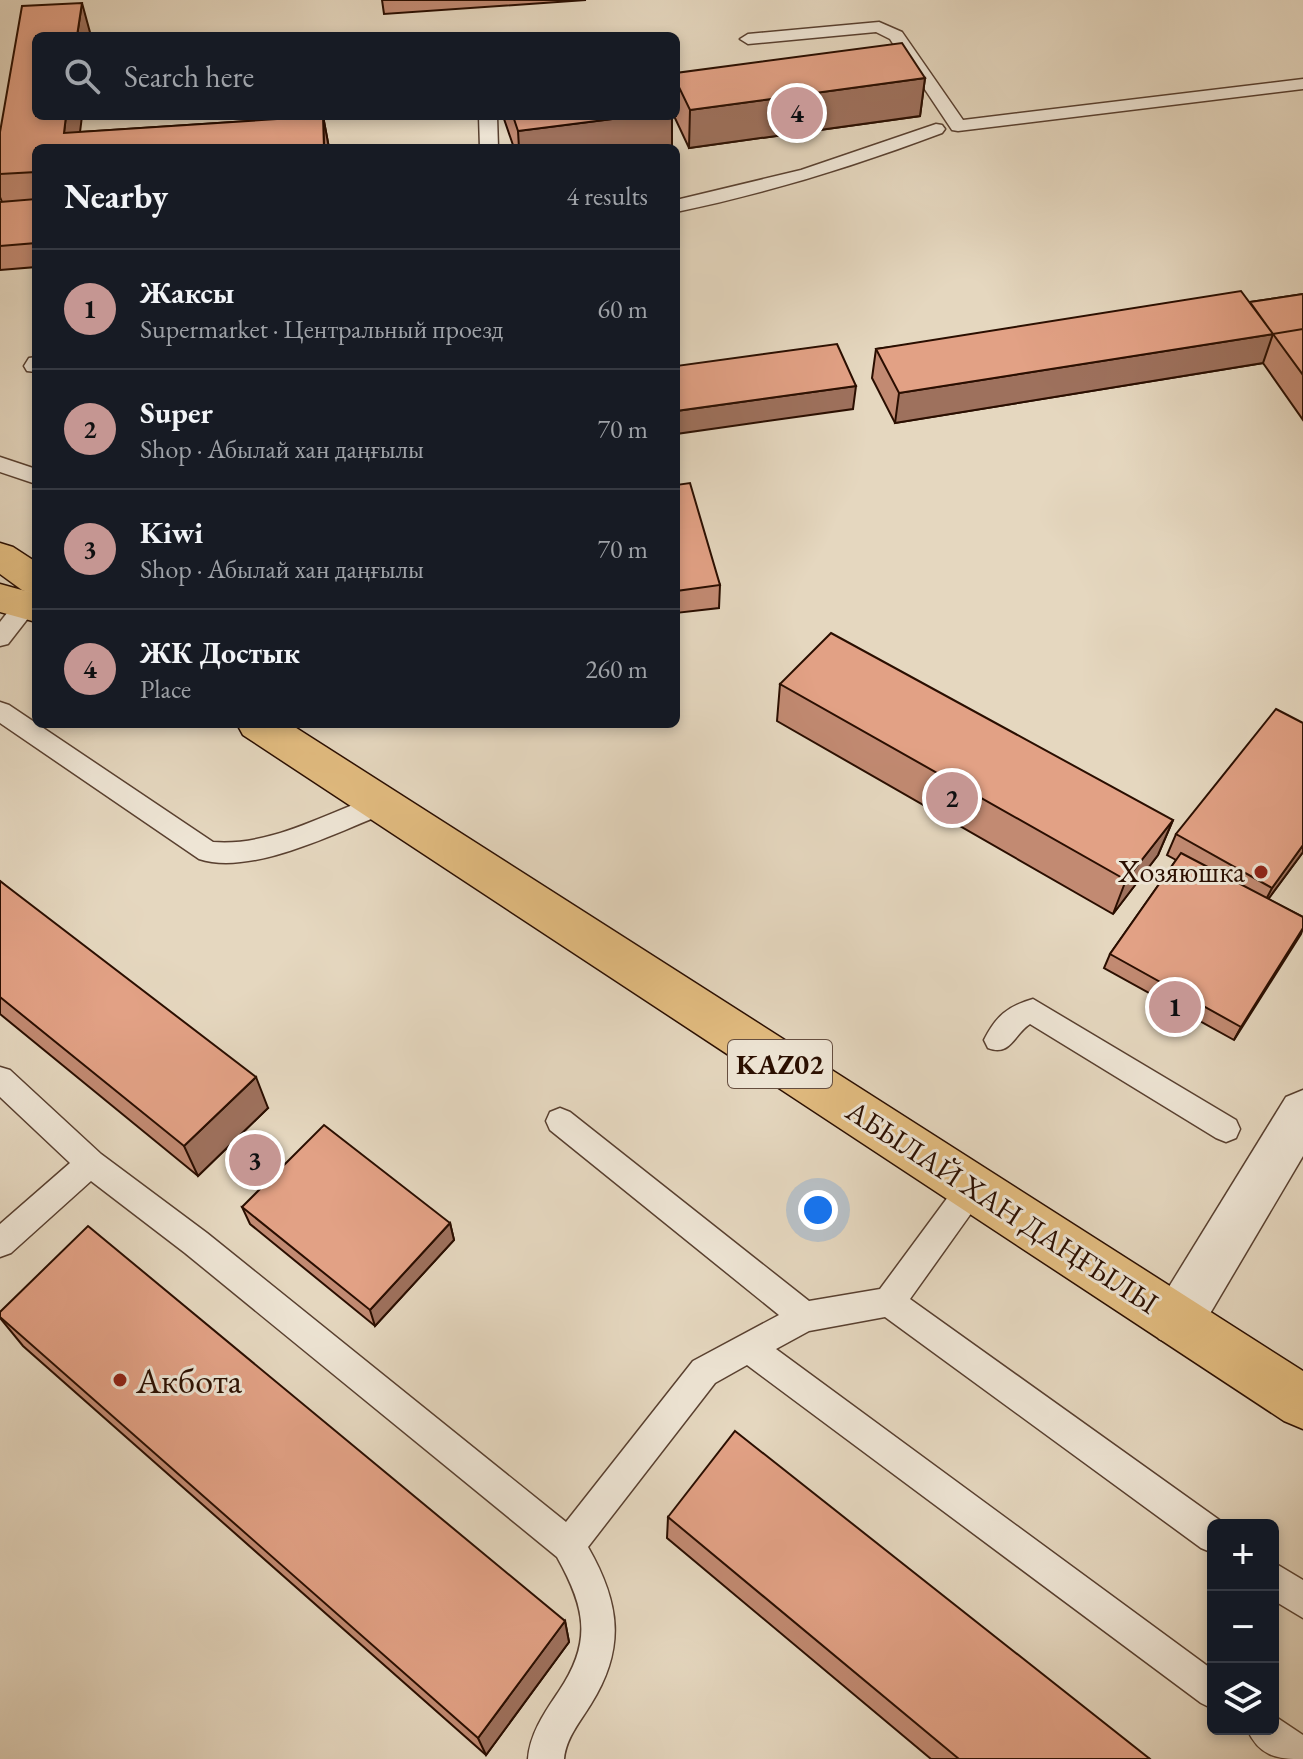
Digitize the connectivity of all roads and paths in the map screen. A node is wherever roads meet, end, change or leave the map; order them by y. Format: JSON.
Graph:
{"nodes":[{"id":1,"x":748,"y":39,"type":"dead end"},
{"id":2,"x":908,"y":54,"type":"junction"},
{"id":3,"x":867,"y":58,"type":"edge"},
{"id":4,"x":1303,"y":84,"type":"edge"},
{"id":5,"x":488,"y":120,"type":"edge"},
{"id":6,"x":936,"y":129,"type":"dead end"},
{"id":7,"x":489,"y":144,"type":"edge"},
{"id":8,"x":680,"y":205,"type":"edge"},
{"id":9,"x":0,"y":464,"type":"edge"},
{"id":10,"x":32,"y":476,"type":"edge"},
{"id":11,"x":0,"y":556,"type":"edge"},
{"id":12,"x":27,"y":596,"type":"edge"},
{"id":13,"x":0,"y":638,"type":"edge"},
{"id":14,"x":0,"y":711,"type":"edge"},
{"id":15,"x":264,"y":728,"type":"edge"},
{"id":16,"x":382,"y":804,"type":"junction"},
{"id":17,"x":998,"y":1040,"type":"dead end"},
{"id":18,"x":0,"y":1079,"type":"edge"},
{"id":19,"x":1303,"y":1112,"type":"edge"},
{"id":20,"x":560,"y":1121,"type":"dead end"},
{"id":21,"x":1226,"y":1129,"type":"dead end"},
{"id":22,"x":91,"y":1163,"type":"junction"},
{"id":23,"x":972,"y":1188,"type":"junction"},
{"id":24,"x":0,"y":1243,"type":"edge"},
{"id":25,"x":889,"y":1302,"type":"junction"},
{"id":26,"x":805,"y":1317,"type":"junction"},
{"id":27,"x":1177,"y":1321,"type":"junction"},
{"id":28,"x":749,"y":1348,"type":"junction"},
{"id":29,"x":1303,"y":1402,"type":"edge"},
{"id":30,"x":1207,"y":1532,"type":"edge"},
{"id":31,"x":569,"y":1545,"type":"junction"},
{"id":32,"x":1279,"y":1583,"type":"edge"},
{"id":33,"x":1303,"y":1601,"type":"edge"},
{"id":34,"x":1207,"y":1687,"type":"edge"},
{"id":35,"x":1273,"y":1735,"type":"edge"},
{"id":36,"x":1303,"y":1757,"type":"edge"},
{"id":37,"x":546,"y":1759,"type":"edge"}],
"edges":[{"from":1,"to":2,"type":"lane"},
{"from":2,"to":3,"type":"lane"},
{"from":2,"to":4,"type":"lane"},
{"from":5,"to":7,"type":"lane"},
{"from":6,"to":8,"type":"lane"},
{"from":9,"to":10,"type":"lane"},
{"from":11,"to":12,"type":"highway"},
{"from":12,"to":13,"type":"lane"},
{"from":14,"to":16,"type":"lane"},
{"from":15,"to":16,"type":"highway","name":"АБЫЛАЙ ХАН ДАҢҒЫЛЫ","number":"KАZ02"},
{"from":16,"to":23,"type":"highway","name":"АБЫЛАЙ ХАН ДАҢҒЫЛЫ","number":"KАZ02"},
{"from":17,"to":21,"type":"lane"},
{"from":18,"to":22,"type":"lane"},
{"from":19,"to":27,"type":"street"},
{"from":20,"to":26,"type":"lane"},
{"from":22,"to":24,"type":"lane"},
{"from":22,"to":31,"type":"lane"},
{"from":23,"to":25,"type":"lane"},
{"from":23,"to":27,"type":"highway","name":"АБЫЛАЙ ХАН ДАҢҒЫЛЫ","number":"KАZ02"},
{"from":25,"to":26,"type":"lane"},
{"from":25,"to":30,"type":"lane"},
{"from":26,"to":28,"type":"lane"},
{"from":27,"to":29,"type":"highway","name":"АБЫЛАЙ ХАН ДАҢҒЫЛЫ","number":"KАZ02"},
{"from":28,"to":31,"type":"lane"},
{"from":28,"to":34,"type":"lane"},
{"from":31,"to":37,"type":"lane"},
{"from":32,"to":33,"type":"lane"},
{"from":35,"to":36,"type":"lane"}]}
